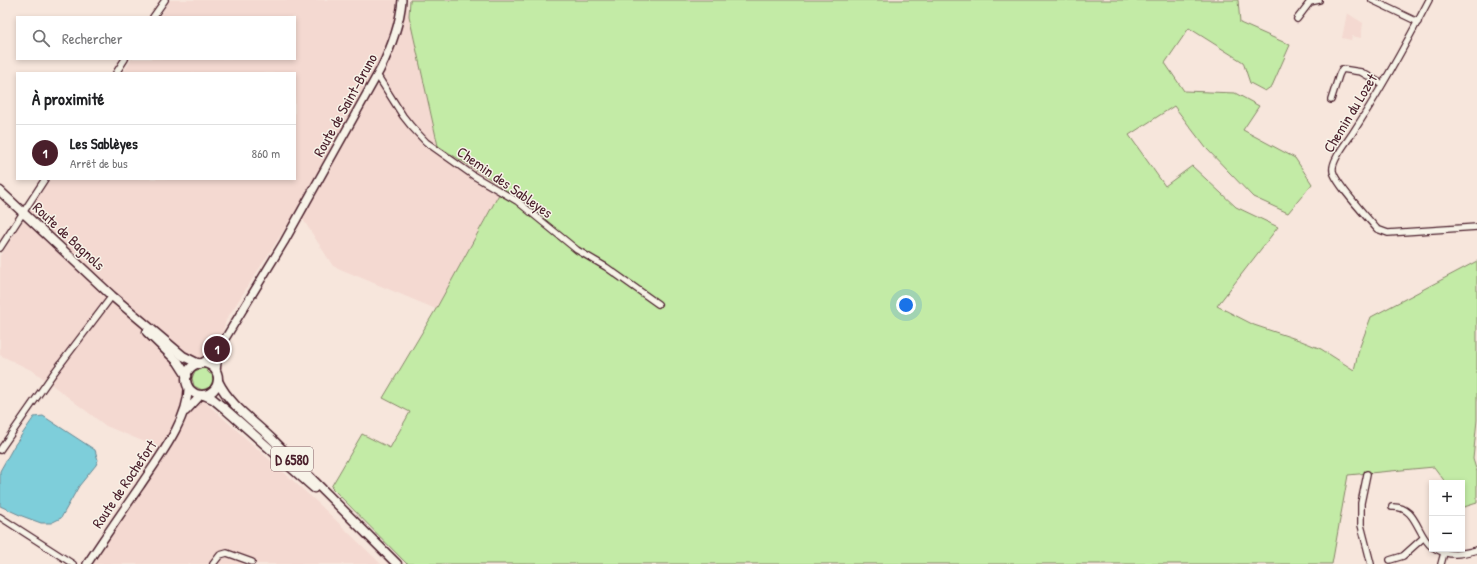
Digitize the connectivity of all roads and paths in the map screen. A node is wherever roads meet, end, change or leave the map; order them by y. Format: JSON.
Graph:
{"nodes":[{"id":1,"x":165,"y":0,"type":"edge"},
{"id":2,"x":402,"y":0,"type":"edge"},
{"id":3,"x":1319,"y":0,"type":"edge"},
{"id":4,"x":1372,"y":0,"type":"edge"},
{"id":5,"x":1429,"y":0,"type":"edge"},
{"id":6,"x":154,"y":16,"type":"edge"},
{"id":7,"x":1297,"y":19,"type":"dead end"},
{"id":8,"x":1418,"y":22,"type":"junction"},
{"id":9,"x":124,"y":60,"type":"edge"},
{"id":10,"x":117,"y":72,"type":"edge"},
{"id":11,"x":377,"y":76,"type":"junction"},
{"id":12,"x":1382,"y":84,"type":"junction"},
{"id":13,"x":1332,"y":100,"type":"dead end"},
{"id":14,"x":44,"y":180,"type":"edge"},
{"id":15,"x":0,"y":191,"type":"edge"},
{"id":16,"x":23,"y":213,"type":"junction"},
{"id":17,"x":1477,"y":227,"type":"edge"},
{"id":18,"x":0,"y":248,"type":"edge"},
{"id":19,"x":112,"y":296,"type":"junction"},
{"id":20,"x":119,"y":302,"type":"junction"},
{"id":21,"x":658,"y":304,"type":"dead end"},
{"id":22,"x":223,"y":342,"type":"junction"},
{"id":23,"x":200,"y":363,"type":"junction"},
{"id":24,"x":216,"y":371,"type":"junction"},
{"id":25,"x":187,"y":376,"type":"junction"},
{"id":26,"x":218,"y":381,"type":"junction"},
{"id":27,"x":188,"y":386,"type":"junction"},
{"id":28,"x":202,"y":395,"type":"junction"},
{"id":29,"x":181,"y":418,"type":"junction"},
{"id":30,"x":0,"y":450,"type":"edge"},
{"id":31,"x":1367,"y":474,"type":"dead end"},
{"id":32,"x":1392,"y":507,"type":"dead end"},
{"id":33,"x":0,"y":517,"type":"edge"},
{"id":34,"x":351,"y":519,"type":"junction"},
{"id":35,"x":1423,"y":538,"type":"junction"},
{"id":36,"x":1429,"y":544,"type":"edge"},
{"id":37,"x":1477,"y":550,"type":"edge"},
{"id":38,"x":1444,"y":553,"type":"joint"},
{"id":39,"x":1390,"y":560,"type":"dead end"},
{"id":40,"x":252,"y":562,"type":"dead end"},
{"id":41,"x":73,"y":564,"type":"edge"},
{"id":42,"x":86,"y":564,"type":"edge"},
{"id":43,"x":213,"y":564,"type":"edge"},
{"id":44,"x":396,"y":564,"type":"edge"},
{"id":45,"x":1371,"y":564,"type":"edge"},
{"id":46,"x":1441,"y":564,"type":"edge"}],
"edges":[{"from":1,"to":6,"type":"street"},
{"from":2,"to":11,"type":"street","name":"Route de Saint-Bruno"},
{"from":3,"to":7,"type":"street"},
{"from":4,"to":8,"type":"street"},
{"from":5,"to":8,"type":"street","name":"Chemin du Lozet"},
{"from":8,"to":12,"type":"street","name":"Chemin du Lozet"},
{"from":9,"to":10,"type":"street"},
{"from":11,"to":21,"type":"street","name":"Chemin des Sableyes"},
{"from":11,"to":22,"type":"street","name":"Route de Saint-Bruno"},
{"from":12,"to":13,"type":"street"},
{"from":12,"to":17,"type":"street","name":"Chemin du Lozet"},
{"from":14,"to":16,"type":"street"},
{"from":15,"to":16,"type":"main road","name":"Route de Bagnols"},
{"from":16,"to":18,"type":"street"},
{"from":16,"to":19,"type":"main road","name":"Route de Bagnols"},
{"from":19,"to":20,"type":"main road","name":"Route de Bagnols"},
{"from":19,"to":30,"type":"street"},
{"from":20,"to":23,"type":"main road","name":"Route de Bagnols"},
{"from":20,"to":25,"type":"main road","name":"Route de Bagnols"},
{"from":22,"to":23,"type":"street"},
{"from":22,"to":24,"type":"street"},
{"from":23,"to":24,"type":"main road","name":"Route de Bagnols"},
{"from":23,"to":25,"type":"main road"},
{"from":24,"to":26,"type":"main road"},
{"from":25,"to":27,"type":"main road","name":"Route de Bagnols"},
{"from":26,"to":28,"type":"main road"},
{"from":26,"to":34,"type":"main road","number":"D 6580"},
{"from":27,"to":28,"type":"main road"},
{"from":27,"to":29,"type":"street"},
{"from":28,"to":29,"type":"street"},
{"from":28,"to":34,"type":"main road","number":"D 6580"},
{"from":29,"to":42,"type":"street","name":"Route de Rochefort"},
{"from":31,"to":45,"type":"street"},
{"from":32,"to":35,"type":"street"},
{"from":33,"to":41,"type":"street"},
{"from":34,"to":44,"type":"main road","number":"D 6580"},
{"from":35,"to":36,"type":"street"},
{"from":35,"to":39,"type":"street"},
{"from":37,"to":38,"type":"street"},
{"from":38,"to":46,"type":"street"},
{"from":40,"to":43,"type":"street"}]}
